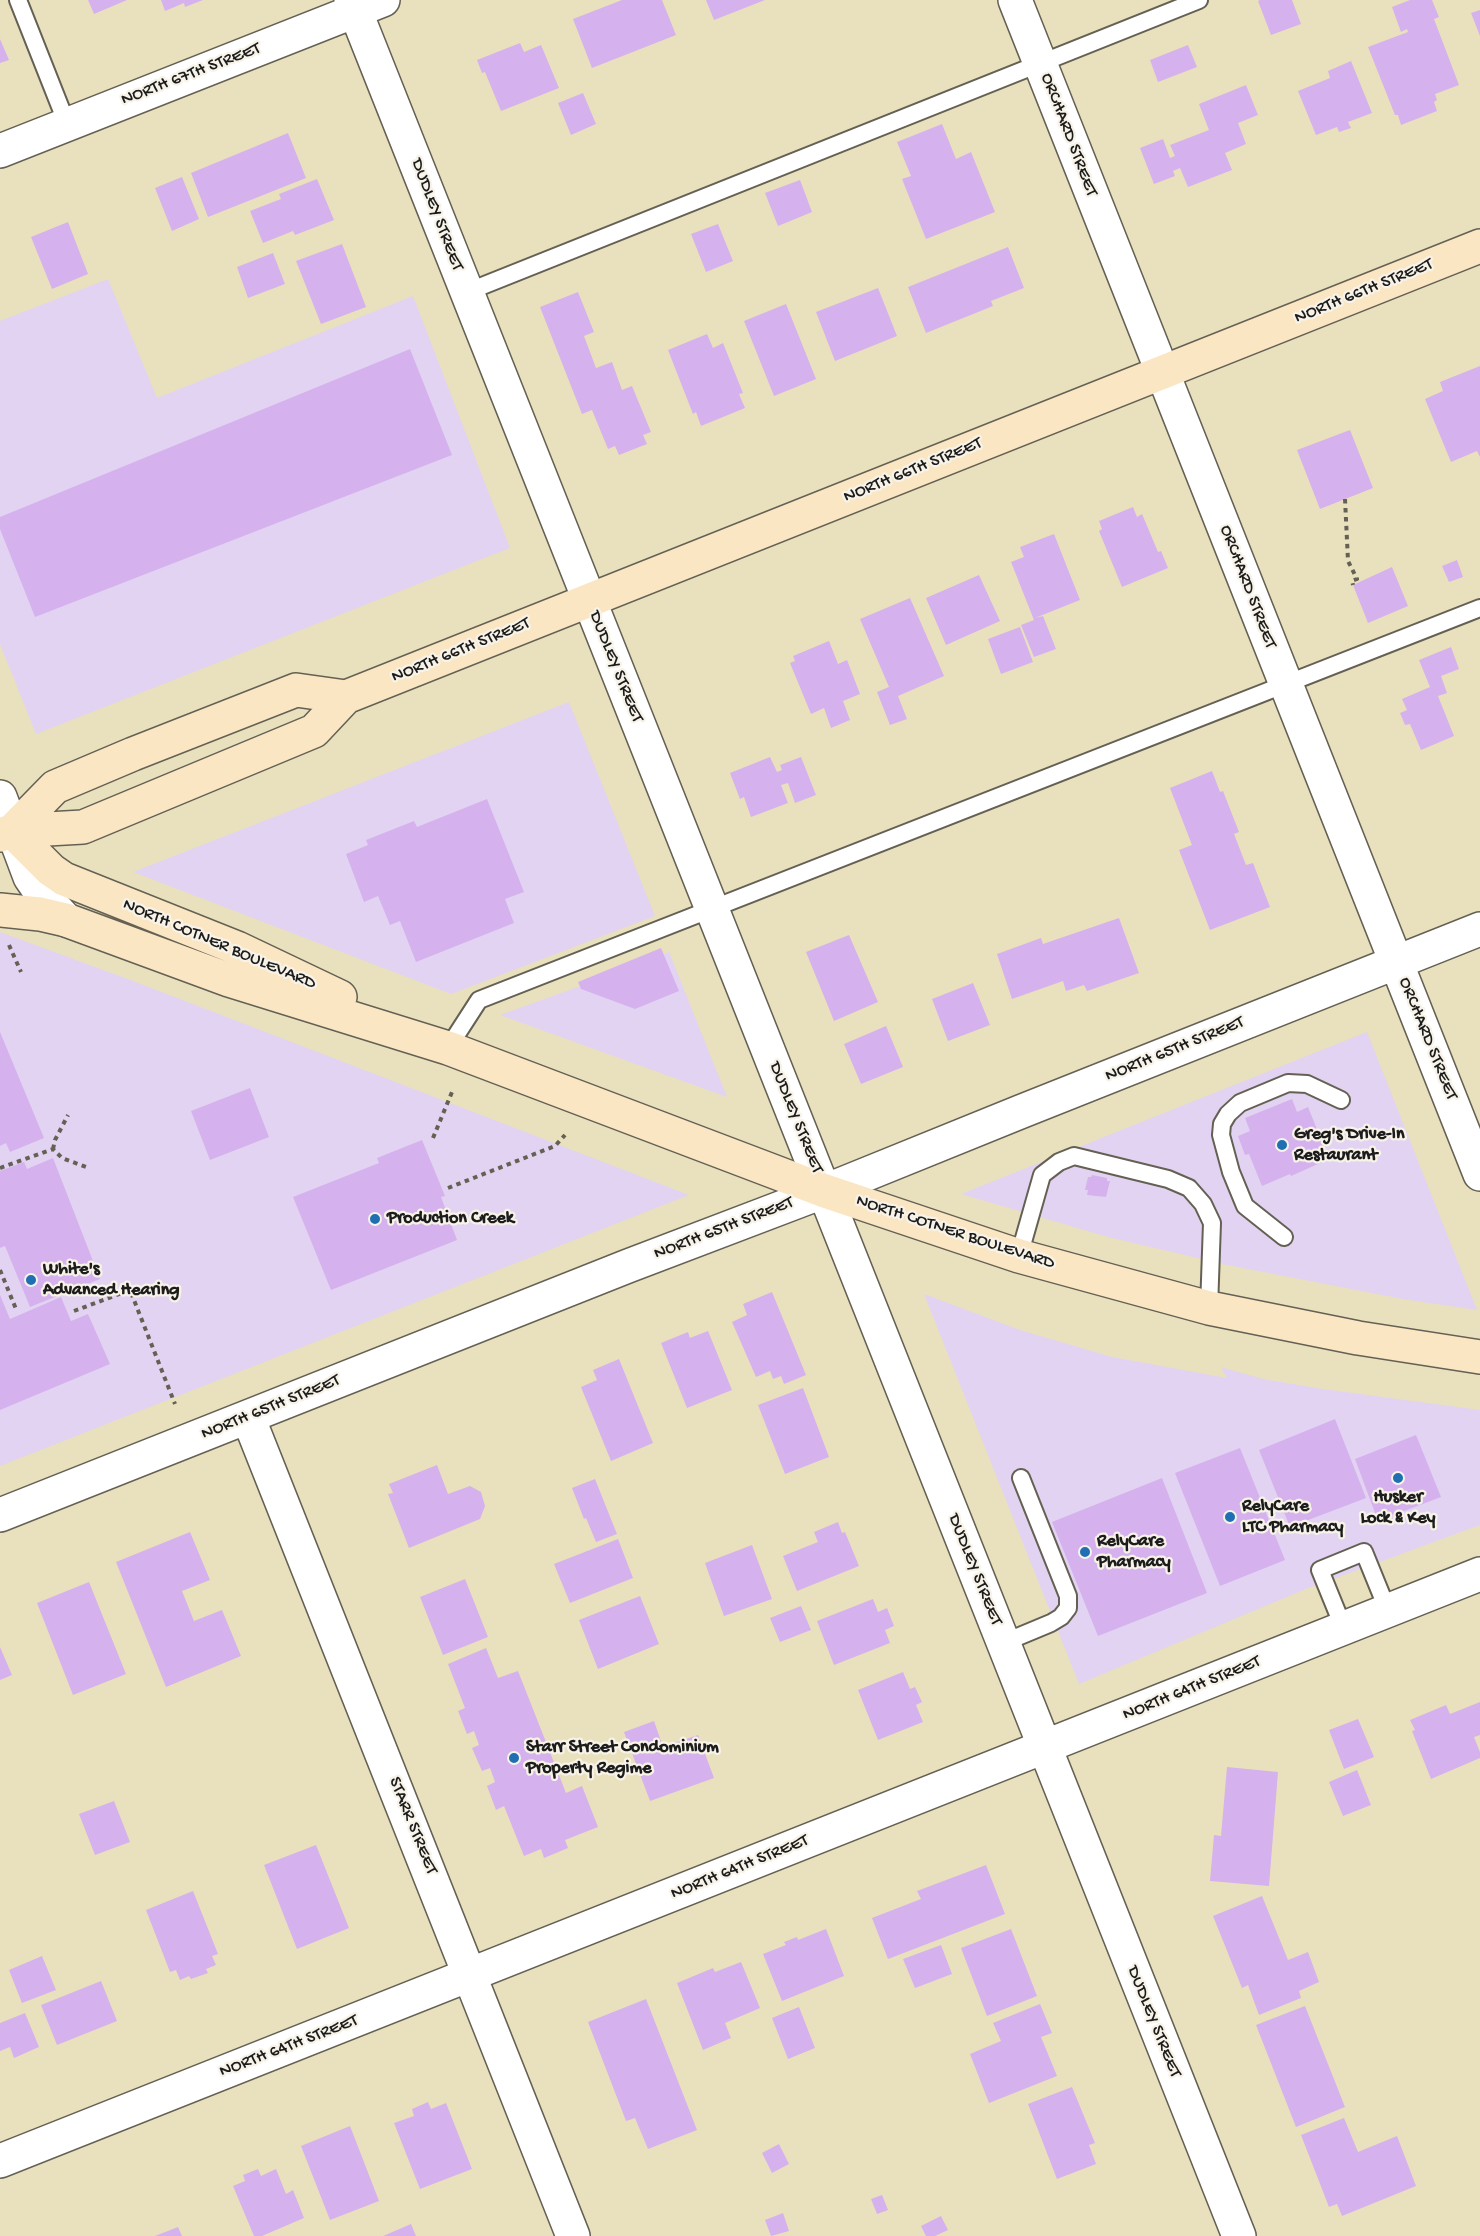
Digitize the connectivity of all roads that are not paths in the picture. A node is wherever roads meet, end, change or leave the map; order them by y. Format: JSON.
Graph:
{"nodes":[{"id":1,"x":18,"y":0,"type":"edge"},
{"id":2,"x":1015,"y":0,"type":"edge"},
{"id":3,"x":1199,"y":0,"type":"edge"},
{"id":4,"x":363,"y":4,"type":"edge"},
{"id":5,"x":1040,"y":63,"type":"junction"},
{"id":6,"x":67,"y":124,"type":"junction"},
{"id":7,"x":0,"y":151,"type":"edge"},
{"id":8,"x":1480,"y":246,"type":"edge"},
{"id":9,"x":467,"y":292,"type":"junction"},
{"id":10,"x":1162,"y":372,"type":"junction"},
{"id":11,"x":588,"y":601,"type":"junction"},
{"id":12,"x":1480,"y":608,"type":"edge"},
{"id":13,"x":1284,"y":684,"type":"junction"},
{"id":14,"x":346,"y":697,"type":"junction"},
{"id":15,"x":0,"y":797,"type":"edge"},
{"id":16,"x":6,"y":833,"type":"edge"},
{"id":17,"x":711,"y":908,"type":"junction"},
{"id":18,"x":66,"y":920,"type":"junction"},
{"id":19,"x":2,"y":924,"type":"edge"},
{"id":20,"x":1480,"y":929,"type":"edge"},
{"id":21,"x":1396,"y":963,"type":"junction"},
{"id":22,"x":448,"y":1048,"type":"junction"},
{"id":23,"x":1341,"y":1100,"type":"dead end"},
{"id":24,"x":1480,"y":1174,"type":"edge"},
{"id":25,"x":825,"y":1191,"type":"junction"},
{"id":26,"x":1284,"y":1237,"type":"dead end"},
{"id":27,"x":1019,"y":1256,"type":"junction"},
{"id":28,"x":1209,"y":1308,"type":"junction"},
{"id":29,"x":1480,"y":1357,"type":"edge"},
{"id":30,"x":248,"y":1417,"type":"junction"},
{"id":31,"x":1021,"y":1478,"type":"dead end"},
{"id":32,"x":0,"y":1515,"type":"edge"},
{"id":33,"x":1480,"y":1574,"type":"edge"},
{"id":34,"x":1388,"y":1611,"type":"junction"},
{"id":35,"x":1344,"y":1629,"type":"junction"},
{"id":36,"x":1003,"y":1643,"type":"junction"},
{"id":37,"x":1044,"y":1748,"type":"junction"},
{"id":38,"x":471,"y":1976,"type":"junction"},
{"id":39,"x":0,"y":2161,"type":"edge"},
{"id":40,"x":573,"y":2236,"type":"edge"},
{"id":41,"x":1239,"y":2236,"type":"edge"}],
"edges":[{"from":1,"to":6,"type":"lane"},
{"from":2,"to":5,"type":"street","name":"ORCHARD STREET"},
{"from":3,"to":5,"type":"lane"},
{"from":4,"to":6,"type":"street","name":"NORTH 67TH STREET"},
{"from":4,"to":9,"type":"street","name":"DUDLEY STREET"},
{"from":5,"to":9,"type":"lane"},
{"from":5,"to":10,"type":"street","name":"ORCHARD STREET"},
{"from":6,"to":7,"type":"street","name":"NORTH 67TH STREET"},
{"from":8,"to":10,"type":"main road","name":"NORTH 66TH STREET"},
{"from":9,"to":11,"type":"street","name":"DUDLEY STREET"},
{"from":10,"to":11,"type":"main road","name":"NORTH 66TH STREET"},
{"from":10,"to":13,"type":"street","name":"ORCHARD STREET"},
{"from":11,"to":14,"type":"main road","name":"NORTH 66TH STREET"},
{"from":11,"to":17,"type":"street","name":"DUDLEY STREET"},
{"from":12,"to":13,"type":"lane"},
{"from":13,"to":17,"type":"lane"},
{"from":13,"to":21,"type":"street","name":"ORCHARD STREET"},
{"from":14,"to":16,"type":"main road","name":"NORTH 66TH STREET"},
{"from":14,"to":16,"type":"main road","name":"NORTH 66TH STREET"},
{"from":15,"to":16,"type":"street"},
{"from":16,"to":18,"type":"street"},
{"from":16,"to":22,"type":"main road","name":"NORTH COTNER BOULEVARD"},
{"from":17,"to":22,"type":"lane"},
{"from":17,"to":25,"type":"street","name":"DUDLEY STREET"},
{"from":18,"to":19,"type":"main road","name":"NORTH COTNER BOULEVARD"},
{"from":18,"to":22,"type":"main road","name":"NORTH COTNER BOULEVARD"},
{"from":20,"to":21,"type":"street","name":"NORTH 65TH STREET"},
{"from":21,"to":24,"type":"street","name":"ORCHARD STREET"},
{"from":21,"to":25,"type":"street","name":"NORTH 65TH STREET"},
{"from":22,"to":25,"type":"main road","name":"NORTH COTNER BOULEVARD"},
{"from":23,"to":26,"type":"lane"},
{"from":25,"to":27,"type":"main road","name":"NORTH COTNER BOULEVARD"},
{"from":25,"to":30,"type":"street","name":"NORTH 65TH STREET"},
{"from":25,"to":36,"type":"street","name":"DUDLEY STREET"},
{"from":27,"to":28,"type":"main road","name":"NORTH COTNER BOULEVARD"},
{"from":27,"to":28,"type":"lane"},
{"from":28,"to":29,"type":"main road","name":"NORTH COTNER BOULEVARD"},
{"from":30,"to":32,"type":"street","name":"NORTH 65TH STREET"},
{"from":30,"to":38,"type":"street","name":"STARR STREET"},
{"from":31,"to":36,"type":"lane"},
{"from":33,"to":34,"type":"street","name":"NORTH 64TH STREET"},
{"from":34,"to":35,"type":"street","name":"NORTH 64TH STREET"},
{"from":34,"to":35,"type":"lane"},
{"from":35,"to":37,"type":"street","name":"NORTH 64TH STREET"},
{"from":36,"to":37,"type":"street","name":"DUDLEY STREET"},
{"from":37,"to":38,"type":"street","name":"NORTH 64TH STREET"},
{"from":37,"to":41,"type":"street","name":"DUDLEY STREET"},
{"from":38,"to":39,"type":"street","name":"NORTH 64TH STREET"},
{"from":38,"to":40,"type":"street","name":"STARR STREET"}]}
